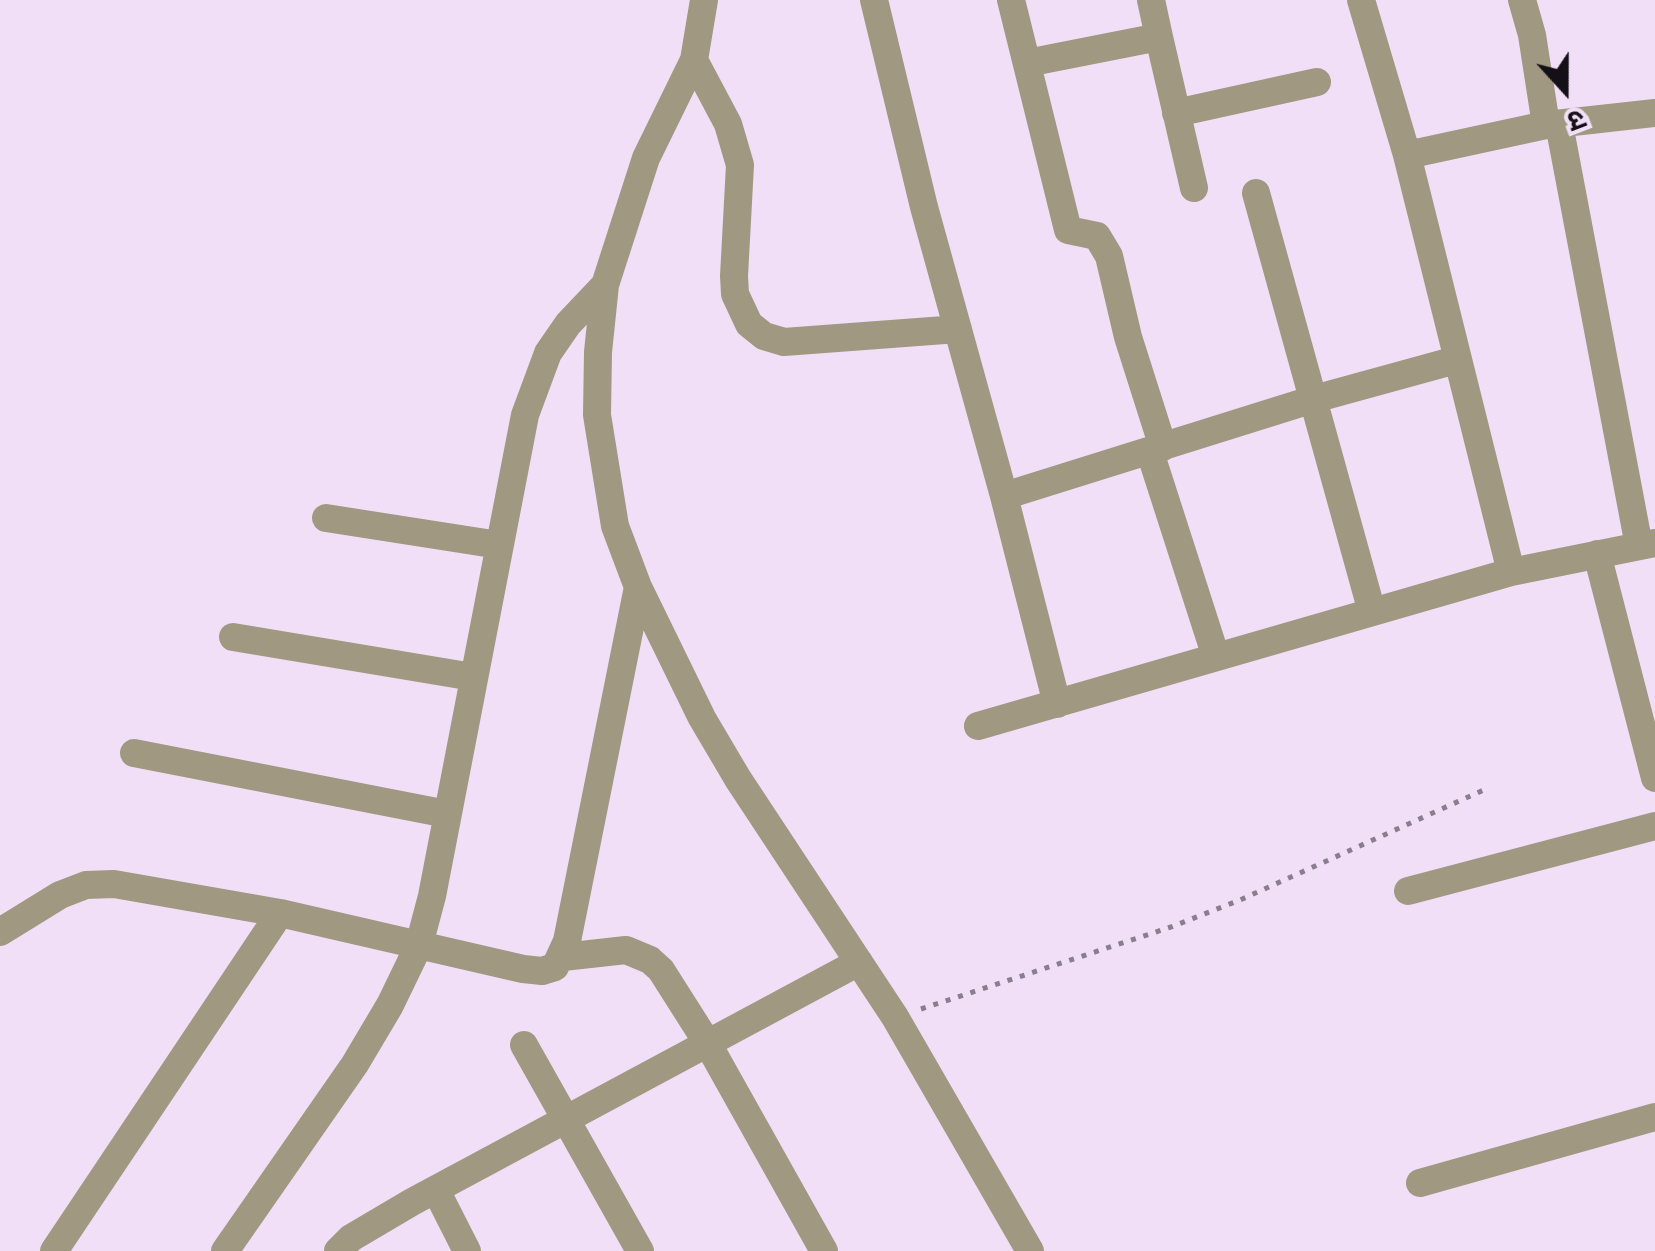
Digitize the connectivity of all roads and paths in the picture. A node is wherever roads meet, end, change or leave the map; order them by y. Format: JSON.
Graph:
{"nodes":[{"id":1,"x":704,"y":0,"type":"edge"},
{"id":2,"x":874,"y":0,"type":"edge"},
{"id":3,"x":1011,"y":0,"type":"edge"},
{"id":4,"x":1151,"y":0,"type":"edge"},
{"id":5,"x":1361,"y":0,"type":"edge"},
{"id":6,"x":1524,"y":0,"type":"edge"},
{"id":7,"x":1159,"y":37,"type":"junction"},
{"id":8,"x":694,"y":60,"type":"junction"},
{"id":9,"x":1027,"y":63,"type":"junction"},
{"id":10,"x":1317,"y":82,"type":"dead end"},
{"id":11,"x":1655,"y":112,"type":"edge"},
{"id":12,"x":1176,"y":114,"type":"junction"},
{"id":13,"x":1553,"y":125,"type":"junction"},
{"id":14,"x":1407,"y":155,"type":"junction"},
{"id":15,"x":1194,"y":188,"type":"dead end"},
{"id":16,"x":1256,"y":194,"type":"dead end"},
{"id":17,"x":605,"y":285,"type":"junction"},
{"id":18,"x":958,"y":329,"type":"junction"},
{"id":19,"x":1456,"y":360,"type":"junction"},
{"id":20,"x":1314,"y":399,"type":"junction"},
{"id":21,"x":1156,"y":450,"type":"junction"},
{"id":22,"x":1004,"y":496,"type":"junction"},
{"id":23,"x":326,"y":518,"type":"dead end"},
{"id":24,"x":1647,"y":544,"type":"edge"},
{"id":25,"x":500,"y":545,"type":"junction"},
{"id":26,"x":1597,"y":554,"type":"junction"},
{"id":27,"x":1511,"y":572,"type":"junction"},
{"id":28,"x":638,"y":586,"type":"junction"},
{"id":29,"x":1372,"y":612,"type":"junction"},
{"id":30,"x":233,"y":638,"type":"dead end"},
{"id":31,"x":1216,"y":657,"type":"junction"},
{"id":32,"x":473,"y":676,"type":"junction"},
{"id":33,"x":1057,"y":704,"type":"junction"},
{"id":34,"x":978,"y":726,"type":"dead end"},
{"id":35,"x":134,"y":753,"type":"dead end"},
{"id":36,"x":1655,"y":778,"type":"edge"},
{"id":37,"x":1488,"y":788,"type":"dead end"},
{"id":38,"x":447,"y":814,"type":"junction"},
{"id":39,"x":1655,"y":826,"type":"edge"},
{"id":40,"x":1408,"y":891,"type":"dead end"},
{"id":41,"x":280,"y":913,"type":"junction"},
{"id":42,"x":0,"y":932,"type":"edge"},
{"id":43,"x":418,"y":945,"type":"junction"},
{"id":44,"x":563,"y":956,"type":"junction"},
{"id":45,"x":858,"y":962,"type":"junction"},
{"id":46,"x":895,"y":1018,"type":"junction"},
{"id":47,"x":708,"y":1044,"type":"junction"},
{"id":48,"x":524,"y":1045,"type":"dead end"},
{"id":49,"x":1655,"y":1117,"type":"edge"},
{"id":50,"x":566,"y":1120,"type":"junction"},
{"id":51,"x":1420,"y":1184,"type":"dead end"},
{"id":52,"x":436,"y":1190,"type":"junction"},
{"id":53,"x":54,"y":1251,"type":"edge"},
{"id":54,"x":225,"y":1251,"type":"edge"},
{"id":55,"x":338,"y":1251,"type":"edge"},
{"id":56,"x":468,"y":1251,"type":"edge"},
{"id":57,"x":640,"y":1251,"type":"edge"},
{"id":58,"x":824,"y":1251,"type":"edge"},
{"id":59,"x":1030,"y":1251,"type":"edge"}],
"edges":[{"from":1,"to":8,"type":"street"},
{"from":2,"to":18,"type":"street"},
{"from":3,"to":9,"type":"street"},
{"from":4,"to":7,"type":"street"},
{"from":5,"to":14,"type":"street"},
{"from":6,"to":13,"type":"street"},
{"from":7,"to":9,"type":"street"},
{"from":7,"to":12,"type":"street"},
{"from":8,"to":17,"type":"street"},
{"from":8,"to":18,"type":"street"},
{"from":9,"to":21,"type":"street"},
{"from":10,"to":12,"type":"street"},
{"from":11,"to":13,"type":"street"},
{"from":12,"to":15,"type":"street"},
{"from":13,"to":14,"type":"street"},
{"from":13,"to":24,"type":"street"},
{"from":14,"to":19,"type":"street"},
{"from":16,"to":20,"type":"street"},
{"from":17,"to":25,"type":"street"},
{"from":17,"to":28,"type":"street"},
{"from":18,"to":22,"type":"street"},
{"from":19,"to":20,"type":"street"},
{"from":19,"to":27,"type":"street"},
{"from":20,"to":21,"type":"street"},
{"from":20,"to":29,"type":"street"},
{"from":21,"to":22,"type":"street"},
{"from":21,"to":31,"type":"street"},
{"from":22,"to":33,"type":"street"},
{"from":23,"to":25,"type":"street"},
{"from":24,"to":26,"type":"street"},
{"from":25,"to":32,"type":"street"},
{"from":26,"to":27,"type":"street"},
{"from":26,"to":36,"type":"street"},
{"from":27,"to":29,"type":"street"},
{"from":28,"to":44,"type":"street"},
{"from":28,"to":45,"type":"street"},
{"from":29,"to":31,"type":"street"},
{"from":30,"to":32,"type":"street"},
{"from":31,"to":33,"type":"street"},
{"from":32,"to":38,"type":"street"},
{"from":33,"to":34,"type":"street"},
{"from":35,"to":38,"type":"street"},
{"from":37,"to":46,"type":"path"},
{"from":38,"to":43,"type":"street"},
{"from":39,"to":40,"type":"street"},
{"from":41,"to":42,"type":"street"},
{"from":41,"to":43,"type":"street"},
{"from":41,"to":53,"type":"street"},
{"from":43,"to":44,"type":"street"},
{"from":43,"to":54,"type":"street"},
{"from":44,"to":47,"type":"street"},
{"from":45,"to":46,"type":"street"},
{"from":45,"to":47,"type":"street"},
{"from":46,"to":59,"type":"street"},
{"from":47,"to":50,"type":"street"},
{"from":47,"to":58,"type":"street"},
{"from":48,"to":50,"type":"street"},
{"from":49,"to":51,"type":"street"},
{"from":50,"to":52,"type":"street"},
{"from":50,"to":57,"type":"street"},
{"from":52,"to":55,"type":"street"},
{"from":52,"to":56,"type":"street"}]}
